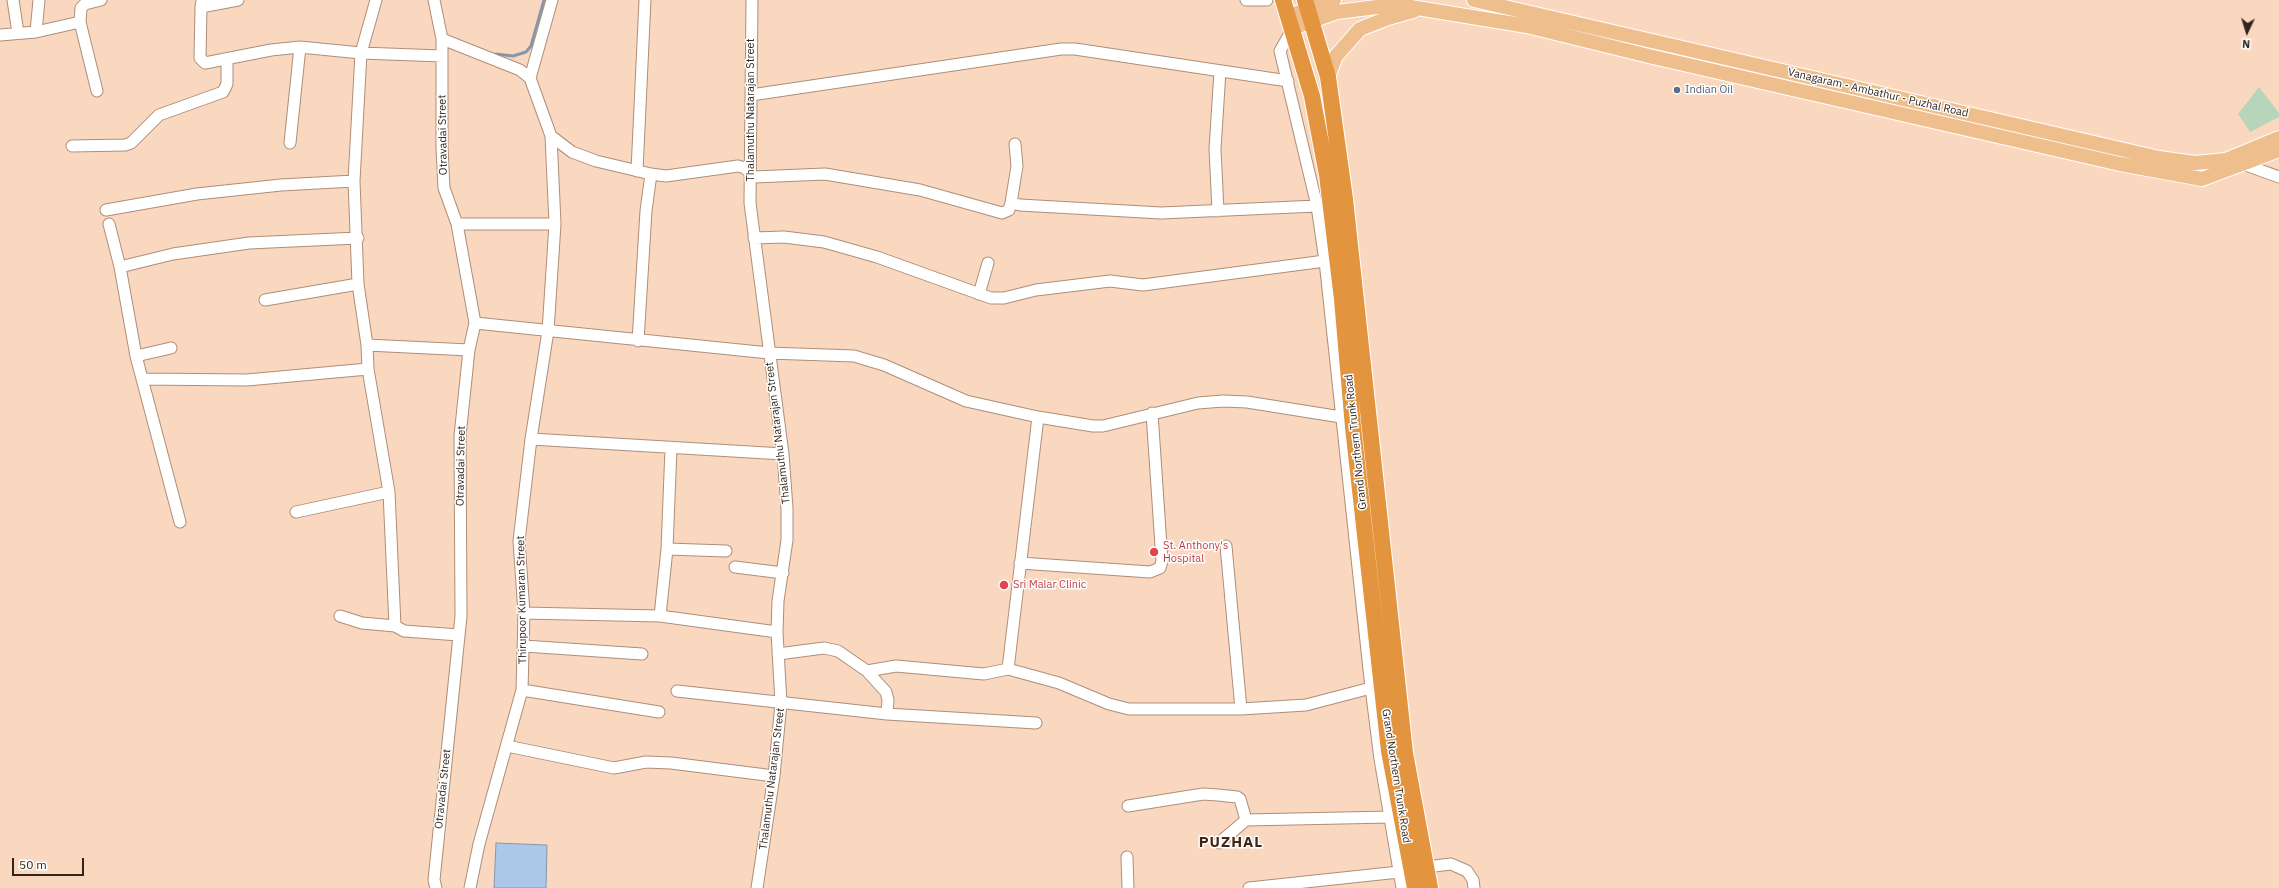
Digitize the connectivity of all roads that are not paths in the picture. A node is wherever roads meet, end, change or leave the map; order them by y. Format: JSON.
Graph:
{"nodes":[{"id":1,"x":13,"y":0,"type":"edge"},
{"id":2,"x":39,"y":0,"type":"edge"},
{"id":3,"x":101,"y":0,"type":"edge"},
{"id":4,"x":238,"y":0,"type":"edge"},
{"id":5,"x":376,"y":0,"type":"edge"},
{"id":6,"x":434,"y":0,"type":"edge"},
{"id":7,"x":552,"y":0,"type":"edge"},
{"id":8,"x":645,"y":0,"type":"edge"},
{"id":9,"x":1246,"y":0,"type":"edge"},
{"id":10,"x":1267,"y":0,"type":"edge"},
{"id":11,"x":1283,"y":0,"type":"edge"},
{"id":12,"x":1334,"y":0,"type":"edge"},
{"id":13,"x":1474,"y":0,"type":"edge"},
{"id":14,"x":749,"y":1,"type":"edge"},
{"id":15,"x":202,"y":4,"type":"edge"},
{"id":16,"x":1309,"y":10,"type":"edge"},
{"id":17,"x":1426,"y":10,"type":"junction"},
{"id":18,"x":80,"y":22,"type":"junction"},
{"id":19,"x":1291,"y":22,"type":"junction"},
{"id":20,"x":36,"y":32,"type":"junction"},
{"id":21,"x":18,"y":33,"type":"junction"},
{"id":22,"x":0,"y":35,"type":"edge"},
{"id":23,"x":442,"y":39,"type":"junction"},
{"id":24,"x":300,"y":47,"type":"junction"},
{"id":25,"x":361,"y":53,"type":"junction"},
{"id":26,"x":442,"y":56,"type":"junction"},
{"id":27,"x":227,"y":60,"type":"junction"},
{"id":28,"x":1220,"y":71,"type":"junction"},
{"id":29,"x":1328,"y":77,"type":"junction"},
{"id":30,"x":530,"y":78,"type":"junction"},
{"id":31,"x":1288,"y":82,"type":"junction"},
{"id":32,"x":98,"y":91,"type":"dead end"},
{"id":33,"x":751,"y":95,"type":"junction"},
{"id":34,"x":551,"y":136,"type":"junction"},
{"id":35,"x":2279,"y":138,"type":"edge"},
{"id":36,"x":290,"y":143,"type":"dead end"},
{"id":37,"x":1015,"y":144,"type":"dead end"},
{"id":38,"x":72,"y":146,"type":"dead end"},
{"id":39,"x":2279,"y":150,"type":"edge"},
{"id":40,"x":2243,"y":164,"type":"junction"},
{"id":41,"x":637,"y":171,"type":"junction"},
{"id":42,"x":751,"y":173,"type":"junction"},
{"id":43,"x":651,"y":174,"type":"junction"},
{"id":44,"x":2279,"y":176,"type":"edge"},
{"id":45,"x":354,"y":181,"type":"junction"},
{"id":46,"x":1011,"y":203,"type":"junction"},
{"id":47,"x":1317,"y":206,"type":"junction"},
{"id":48,"x":106,"y":210,"type":"dead end"},
{"id":49,"x":1218,"y":211,"type":"junction"},
{"id":50,"x":108,"y":224,"type":"dead end"},
{"id":51,"x":457,"y":224,"type":"junction"},
{"id":52,"x":555,"y":224,"type":"junction"},
{"id":53,"x":358,"y":238,"type":"junction"},
{"id":54,"x":754,"y":238,"type":"junction"},
{"id":55,"x":1325,"y":261,"type":"junction"},
{"id":56,"x":988,"y":263,"type":"dead end"},
{"id":57,"x":120,"y":267,"type":"junction"},
{"id":58,"x":358,"y":284,"type":"junction"},
{"id":59,"x":980,"y":294,"type":"junction"},
{"id":60,"x":264,"y":300,"type":"dead end"},
{"id":61,"x":475,"y":323,"type":"junction"},
{"id":62,"x":548,"y":331,"type":"junction"},
{"id":63,"x":638,"y":341,"type":"junction"},
{"id":64,"x":367,"y":345,"type":"junction"},
{"id":65,"x":171,"y":348,"type":"dead end"},
{"id":66,"x":469,"y":350,"type":"junction"},
{"id":67,"x":768,"y":353,"type":"junction"},
{"id":68,"x":136,"y":356,"type":"junction"},
{"id":69,"x":368,"y":369,"type":"junction"},
{"id":70,"x":142,"y":379,"type":"junction"},
{"id":71,"x":1152,"y":413,"type":"junction"},
{"id":72,"x":1038,"y":417,"type":"junction"},
{"id":73,"x":1341,"y":417,"type":"junction"},
{"id":74,"x":531,"y":439,"type":"junction"},
{"id":75,"x":671,"y":448,"type":"junction"},
{"id":76,"x":783,"y":454,"type":"junction"},
{"id":77,"x":390,"y":492,"type":"junction"},
{"id":78,"x":296,"y":512,"type":"dead end"},
{"id":79,"x":180,"y":522,"type":"dead end"},
{"id":80,"x":1226,"y":546,"type":"dead end"},
{"id":81,"x":667,"y":549,"type":"junction"},
{"id":82,"x":726,"y":551,"type":"dead end"},
{"id":83,"x":1020,"y":563,"type":"junction"},
{"id":84,"x":735,"y":567,"type":"dead end"},
{"id":85,"x":783,"y":573,"type":"junction"},
{"id":86,"x":524,"y":613,"type":"junction"},
{"id":87,"x":340,"y":616,"type":"dead end"},
{"id":88,"x":660,"y":616,"type":"junction"},
{"id":89,"x":394,"y":626,"type":"junction"},
{"id":90,"x":777,"y":632,"type":"junction"},
{"id":91,"x":459,"y":635,"type":"junction"},
{"id":92,"x":524,"y":646,"type":"junction"},
{"id":93,"x":642,"y":654,"type":"dead end"},
{"id":94,"x":778,"y":654,"type":"junction"},
{"id":95,"x":1008,"y":669,"type":"junction"},
{"id":96,"x":867,"y":671,"type":"junction"},
{"id":97,"x":1371,"y":688,"type":"junction"},
{"id":98,"x":522,"y":690,"type":"junction"},
{"id":99,"x":677,"y":691,"type":"dead end"},
{"id":100,"x":782,"y":703,"type":"junction"},
{"id":101,"x":1241,"y":709,"type":"junction"},
{"id":102,"x":659,"y":712,"type":"dead end"},
{"id":103,"x":887,"y":714,"type":"junction"},
{"id":104,"x":1036,"y":723,"type":"dead end"},
{"id":105,"x":507,"y":746,"type":"junction"},
{"id":106,"x":774,"y":776,"type":"junction"},
{"id":107,"x":1128,"y":806,"type":"dead end"},
{"id":108,"x":1390,"y":817,"type":"junction"},
{"id":109,"x":1246,"y":820,"type":"junction"},
{"id":110,"x":1219,"y":843,"type":"dead end"},
{"id":111,"x":1127,"y":856,"type":"dead end"},
{"id":112,"x":1426,"y":866,"type":"junction"},
{"id":113,"x":1399,"y":872,"type":"junction"},
{"id":114,"x":436,"y":888,"type":"edge"},
{"id":115,"x":470,"y":888,"type":"edge"},
{"id":116,"x":757,"y":888,"type":"edge"},
{"id":117,"x":1128,"y":888,"type":"edge"},
{"id":118,"x":1249,"y":888,"type":"edge"},
{"id":119,"x":1402,"y":888,"type":"edge"},
{"id":120,"x":1415,"y":888,"type":"edge"},
{"id":121,"x":1430,"y":888,"type":"edge"},
{"id":122,"x":1474,"y":888,"type":"edge"}],
"edges":[{"from":1,"to":21,"type":"street"},
{"from":2,"to":20,"type":"street"},
{"from":3,"to":18,"type":"street"},
{"from":4,"to":15,"type":"street"},
{"from":5,"to":25,"type":"street"},
{"from":6,"to":23,"type":"street","name":"Otravadai Street"},
{"from":7,"to":30,"type":"street"},
{"from":8,"to":41,"type":"street"},
{"from":9,"to":10,"type":"street"},
{"from":11,"to":19,"type":"highway","name":"Grand Northern Trunk Road"},
{"from":12,"to":16,"type":"main road"},
{"from":13,"to":35,"type":"main road","name":"Vanagaram - Ambathur - Puzhal Road"},
{"from":14,"to":33,"type":"street","name":"Thalamuthu Natarajan Street"},
{"from":15,"to":27,"type":"street"},
{"from":16,"to":17,"type":"main road"},
{"from":16,"to":19,"type":"main road"},
{"from":16,"to":29,"type":"highway","name":"Grand Northern Trunk Road"},
{"from":17,"to":29,"type":"main road"},
{"from":17,"to":40,"type":"main road"},
{"from":18,"to":20,"type":"street"},
{"from":18,"to":32,"type":"street"},
{"from":19,"to":31,"type":"street"},
{"from":19,"to":120,"type":"highway","name":"Grand Northern Trunk Road"},
{"from":20,"to":21,"type":"street"},
{"from":21,"to":22,"type":"street"},
{"from":23,"to":26,"type":"street","name":"Otravadai Street"},
{"from":23,"to":30,"type":"street"},
{"from":24,"to":25,"type":"street"},
{"from":24,"to":27,"type":"street"},
{"from":24,"to":36,"type":"street"},
{"from":25,"to":26,"type":"street"},
{"from":25,"to":45,"type":"street"},
{"from":26,"to":51,"type":"street","name":"Otravadai Street"},
{"from":27,"to":38,"type":"street"},
{"from":28,"to":31,"type":"street"},
{"from":28,"to":33,"type":"street"},
{"from":28,"to":49,"type":"street"},
{"from":29,"to":112,"type":"highway","name":"Grand Northern Trunk Road"},
{"from":30,"to":34,"type":"street","name":"Thirupoor Kumaran Street"},
{"from":31,"to":47,"type":"street"},
{"from":33,"to":42,"type":"street","name":"Thalamuthu Natarajan Street"},
{"from":34,"to":41,"type":"street"},
{"from":34,"to":52,"type":"street","name":"Thirupoor Kumaran Street"},
{"from":37,"to":46,"type":"street"},
{"from":39,"to":40,"type":"main road"},
{"from":40,"to":44,"type":"street"},
{"from":41,"to":43,"type":"street"},
{"from":42,"to":43,"type":"street"},
{"from":42,"to":46,"type":"street"},
{"from":42,"to":54,"type":"street","name":"Thalamuthu Natarajan Street"},
{"from":43,"to":63,"type":"street"},
{"from":45,"to":48,"type":"street"},
{"from":45,"to":53,"type":"street"},
{"from":46,"to":49,"type":"street"},
{"from":47,"to":49,"type":"street"},
{"from":47,"to":55,"type":"street"},
{"from":50,"to":57,"type":"street"},
{"from":51,"to":52,"type":"street"},
{"from":51,"to":61,"type":"street","name":"Otravadai Street"},
{"from":52,"to":62,"type":"street","name":"Thirupoor Kumaran Street"},
{"from":53,"to":57,"type":"street"},
{"from":53,"to":58,"type":"street"},
{"from":54,"to":59,"type":"street"},
{"from":54,"to":67,"type":"street","name":"Thalamuthu Natarajan Street"},
{"from":55,"to":59,"type":"street"},
{"from":55,"to":73,"type":"street"},
{"from":56,"to":59,"type":"street"},
{"from":57,"to":68,"type":"street"},
{"from":58,"to":60,"type":"street"},
{"from":58,"to":64,"type":"street"},
{"from":61,"to":62,"type":"street"},
{"from":61,"to":66,"type":"street","name":"Otravadai Street"},
{"from":62,"to":63,"type":"street"},
{"from":62,"to":74,"type":"street","name":"Thirupoor Kumaran Street"},
{"from":63,"to":67,"type":"street"},
{"from":64,"to":66,"type":"street"},
{"from":64,"to":69,"type":"street"},
{"from":65,"to":68,"type":"street"},
{"from":66,"to":91,"type":"street","name":"Otravadai Street"},
{"from":67,"to":72,"type":"street"},
{"from":67,"to":76,"type":"street","name":"Thalamuthu Natarajan Street"},
{"from":68,"to":70,"type":"street"},
{"from":69,"to":70,"type":"street"},
{"from":69,"to":77,"type":"street"},
{"from":70,"to":79,"type":"street"},
{"from":71,"to":72,"type":"street"},
{"from":71,"to":73,"type":"street"},
{"from":71,"to":83,"type":"street"},
{"from":72,"to":83,"type":"street"},
{"from":73,"to":97,"type":"street"},
{"from":74,"to":75,"type":"street"},
{"from":74,"to":86,"type":"street","name":"Thirupoor Kumaran Street"},
{"from":75,"to":76,"type":"street"},
{"from":75,"to":81,"type":"street"},
{"from":76,"to":85,"type":"street","name":"Thalamuthu Natarajan Street"},
{"from":77,"to":78,"type":"street"},
{"from":77,"to":89,"type":"street"},
{"from":80,"to":101,"type":"street"},
{"from":81,"to":82,"type":"street"},
{"from":81,"to":88,"type":"street"},
{"from":83,"to":95,"type":"street"},
{"from":84,"to":85,"type":"street"},
{"from":85,"to":90,"type":"street","name":"Thalamuthu Natarajan Street"},
{"from":86,"to":88,"type":"street"},
{"from":86,"to":92,"type":"street","name":"Thirupoor Kumaran Street"},
{"from":87,"to":89,"type":"street"},
{"from":88,"to":90,"type":"street"},
{"from":89,"to":91,"type":"street"},
{"from":90,"to":94,"type":"street","name":"Thalamuthu Natarajan Street"},
{"from":91,"to":114,"type":"street","name":"Otravadai Street"},
{"from":92,"to":93,"type":"street"},
{"from":92,"to":98,"type":"street","name":"Thirupoor Kumaran Street"},
{"from":94,"to":96,"type":"street"},
{"from":94,"to":100,"type":"street","name":"Thalamuthu Natarajan Street"},
{"from":95,"to":96,"type":"street"},
{"from":95,"to":101,"type":"street"},
{"from":96,"to":103,"type":"street"},
{"from":97,"to":101,"type":"street"},
{"from":97,"to":108,"type":"street"},
{"from":98,"to":102,"type":"street"},
{"from":98,"to":105,"type":"street","name":"Thirupoor Kumaran Street"},
{"from":99,"to":100,"type":"street"},
{"from":100,"to":103,"type":"street"},
{"from":100,"to":106,"type":"street","name":"Thalamuthu Natarajan Street"},
{"from":103,"to":104,"type":"street"},
{"from":105,"to":106,"type":"street"},
{"from":105,"to":115,"type":"street","name":"Thirupoor Kumaran Street"},
{"from":106,"to":116,"type":"street","name":"Thalamuthu Natarajan Street"},
{"from":107,"to":109,"type":"street"},
{"from":108,"to":109,"type":"street"},
{"from":108,"to":113,"type":"street"},
{"from":109,"to":110,"type":"street"},
{"from":111,"to":117,"type":"street"},
{"from":112,"to":121,"type":"highway","name":"Grand Northern Trunk Road"},
{"from":112,"to":122,"type":"street"},
{"from":113,"to":118,"type":"street"},
{"from":113,"to":119,"type":"street"}]}
